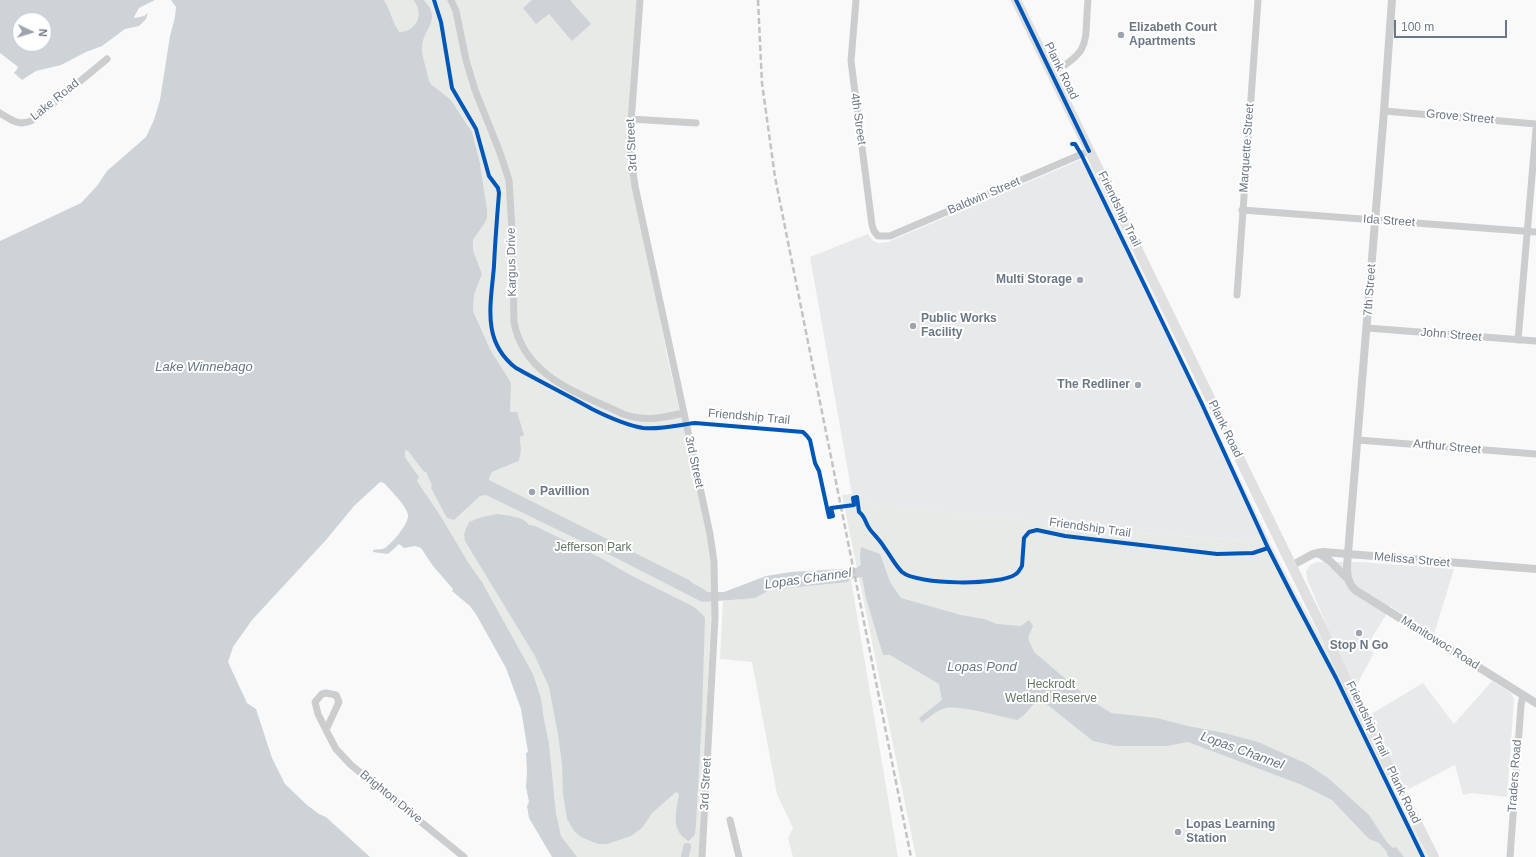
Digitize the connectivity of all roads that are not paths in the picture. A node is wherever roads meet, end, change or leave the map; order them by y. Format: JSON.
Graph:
{"nodes":[{"id":1,"x":451,"y":0,"type":"edge"},
{"id":2,"x":640,"y":0,"type":"edge"},
{"id":3,"x":856,"y":0,"type":"edge"},
{"id":4,"x":1016,"y":0,"type":"edge"},
{"id":5,"x":1088,"y":0,"type":"edge"},
{"id":6,"x":1258,"y":0,"type":"edge"},
{"id":7,"x":1392,"y":0,"type":"edge"},
{"id":8,"x":107,"y":59,"type":"dead end"},
{"id":9,"x":1051,"y":73,"type":"junction"},
{"id":10,"x":1384,"y":111,"type":"junction"},
{"id":11,"x":0,"y":113,"type":"edge"},
{"id":12,"x":630,"y":119,"type":"junction"},
{"id":13,"x":696,"y":123,"type":"dead end"},
{"id":14,"x":1536,"y":124,"type":"edge"},
{"id":15,"x":1536,"y":129,"type":"edge"},
{"id":16,"x":1089,"y":151,"type":"junction"},
{"id":17,"x":1242,"y":210,"type":"junction"},
{"id":18,"x":1375,"y":220,"type":"junction"},
{"id":19,"x":1527,"y":231,"type":"junction"},
{"id":20,"x":1536,"y":232,"type":"edge"},
{"id":21,"x":878,"y":236,"type":"joint"},
{"id":22,"x":1237,"y":295,"type":"dead end"},
{"id":23,"x":1367,"y":328,"type":"junction"},
{"id":24,"x":1518,"y":340,"type":"junction"},
{"id":25,"x":1536,"y":341,"type":"edge"},
{"id":26,"x":684,"y":413,"type":"junction"},
{"id":27,"x":1358,"y":440,"type":"junction"},
{"id":28,"x":1536,"y":454,"type":"edge"},
{"id":29,"x":1318,"y":552,"type":"junction"},
{"id":30,"x":1349,"y":555,"type":"junction"},
{"id":31,"x":1292,"y":566,"type":"junction"},
{"id":32,"x":1536,"y":569,"type":"edge"},
{"id":33,"x":1348,"y":579,"type":"junction"},
{"id":34,"x":1523,"y":695,"type":"junction"},
{"id":35,"x":1536,"y":703,"type":"edge"},
{"id":36,"x":326,"y":730,"type":"junction"},
{"id":37,"x":730,"y":820,"type":"dead end"},
{"id":38,"x":464,"y":857,"type":"edge"},
{"id":39,"x":702,"y":857,"type":"edge"},
{"id":40,"x":739,"y":857,"type":"edge"},
{"id":41,"x":1434,"y":857,"type":"edge"},
{"id":42,"x":1510,"y":857,"type":"edge"}],
"edges":[{"from":1,"to":26,"type":"street","name":"Kargus Drive"},
{"from":2,"to":12,"type":"street","name":"3rd Street"},
{"from":3,"to":21,"type":"street","name":"4th Street"},
{"from":4,"to":9,"type":"main road","name":"Plank Road"},
{"from":5,"to":9,"type":"street"},
{"from":6,"to":17,"type":"street","name":"Marquette Street"},
{"from":7,"to":10,"type":"street","name":"7th Street"},
{"from":8,"to":11,"type":"street","name":"Lake Road"},
{"from":9,"to":16,"type":"main road","name":"Plank Road"},
{"from":10,"to":14,"type":"street","name":"Grove Street"},
{"from":10,"to":18,"type":"street","name":"7th Street"},
{"from":12,"to":13,"type":"street"},
{"from":12,"to":26,"type":"street","name":"3rd Street"},
{"from":15,"to":19,"type":"street"},
{"from":16,"to":21,"type":"street","name":"Baldwin Street"},
{"from":16,"to":31,"type":"main road","name":"Plank Road"},
{"from":17,"to":18,"type":"street","name":"Ida Street"},
{"from":17,"to":22,"type":"street","name":"Marquette Street"},
{"from":18,"to":19,"type":"street","name":"Ida Street"},
{"from":18,"to":23,"type":"street","name":"7th Street"},
{"from":19,"to":20,"type":"street","name":"Ida Street"},
{"from":19,"to":24,"type":"street"},
{"from":23,"to":24,"type":"street","name":"John Street"},
{"from":23,"to":27,"type":"street","name":"7th Street"},
{"from":24,"to":25,"type":"street","name":"John Street"},
{"from":26,"to":39,"type":"street","name":"3rd Street"},
{"from":27,"to":28,"type":"street","name":"Arthur Street"},
{"from":27,"to":30,"type":"street","name":"7th Street"},
{"from":29,"to":30,"type":"street","name":"Melissa Street"},
{"from":29,"to":31,"type":"street"},
{"from":29,"to":33,"type":"street","name":"Manitowoc Road"},
{"from":30,"to":32,"type":"street","name":"Melissa Street"},
{"from":30,"to":33,"type":"street","name":"7th Street"},
{"from":31,"to":41,"type":"main road","name":"Plank Road"},
{"from":33,"to":34,"type":"street","name":"Manitowoc Road"},
{"from":34,"to":35,"type":"street","name":"Manitowoc Road"},
{"from":34,"to":42,"type":"street","name":"Traders Road"},
{"from":36,"to":36,"type":"street","name":"Brighton Drive"},
{"from":36,"to":38,"type":"street","name":"Brighton Drive"},
{"from":37,"to":40,"type":"street"}]}
